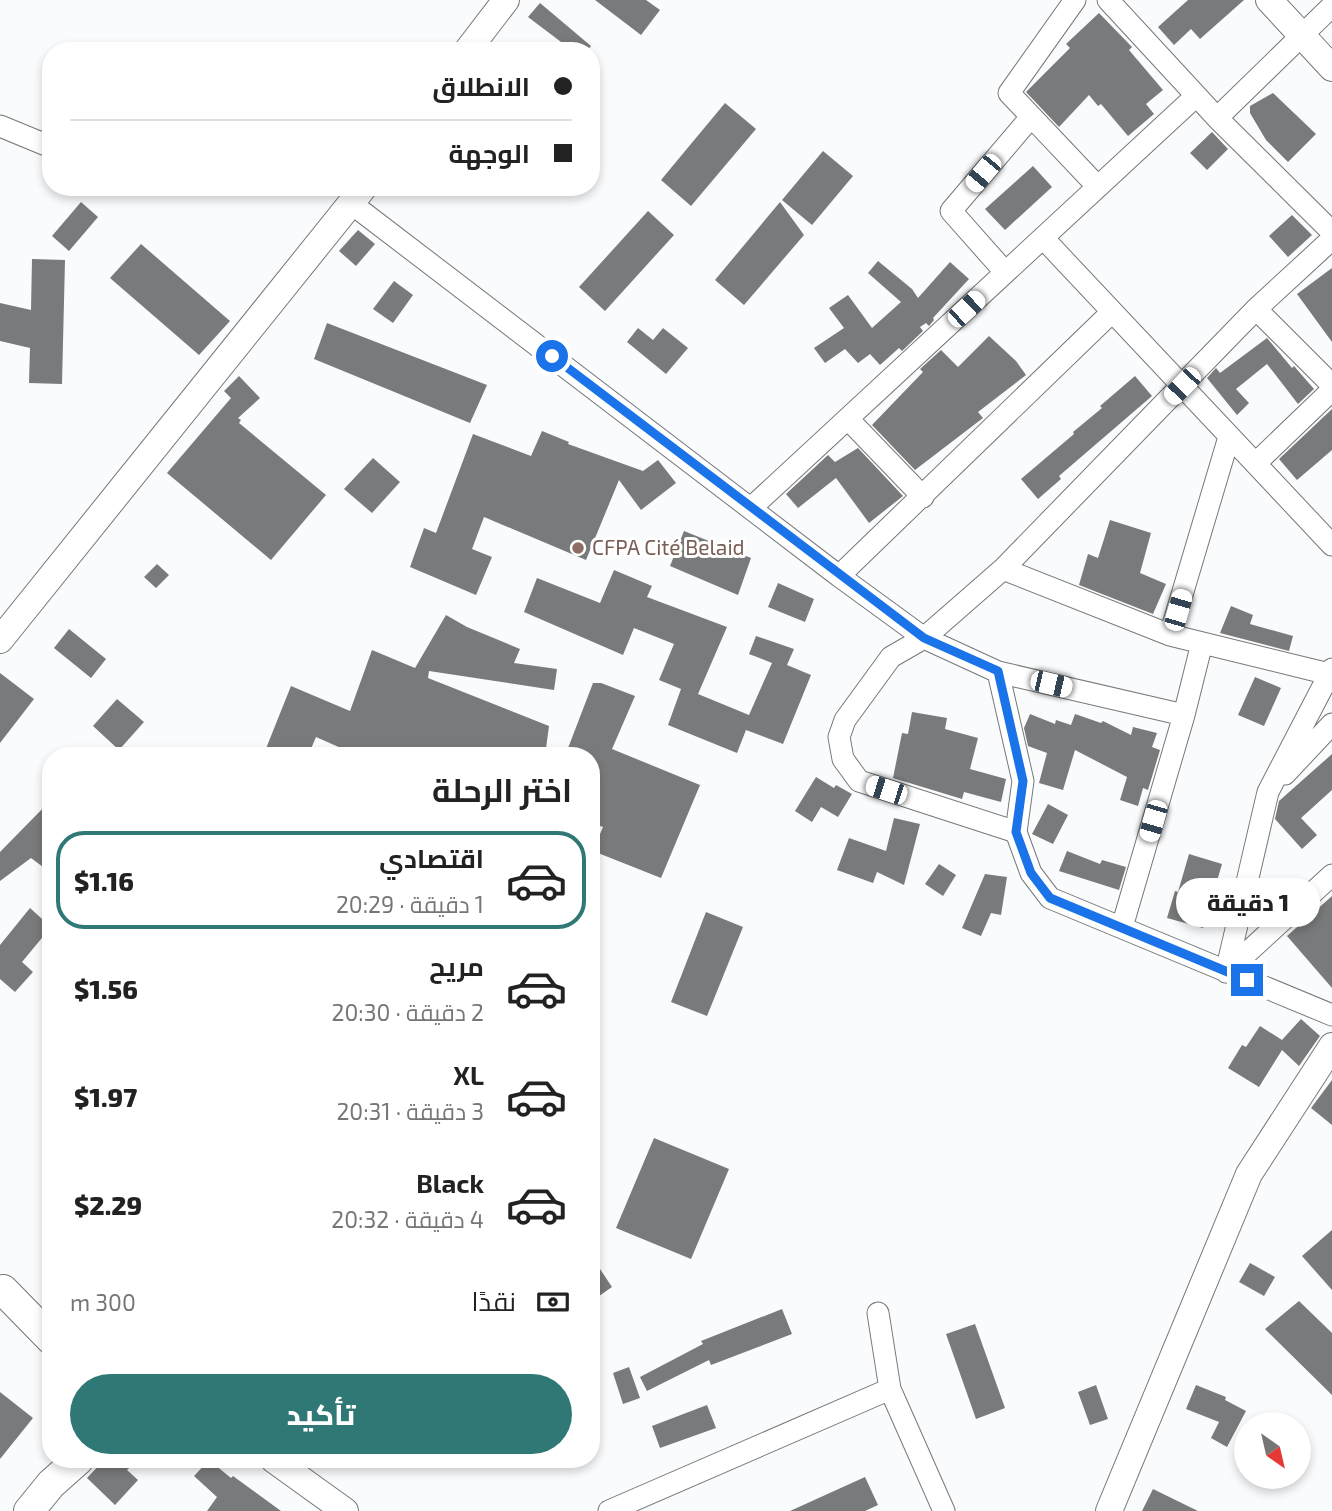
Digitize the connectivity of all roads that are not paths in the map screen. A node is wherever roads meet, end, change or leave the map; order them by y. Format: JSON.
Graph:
{"nodes":[{"id":1,"x":506,"y":0,"type":"edge"},
{"id":2,"x":1075,"y":0,"type":"edge"},
{"id":3,"x":1108,"y":0,"type":"edge"},
{"id":4,"x":1269,"y":0,"type":"edge"},
{"id":5,"x":1332,"y":6,"type":"edge"},
{"id":6,"x":1303,"y":34,"type":"junction"},
{"id":7,"x":474,"y":42,"type":"edge"},
{"id":8,"x":1332,"y":68,"type":"edge"},
{"id":9,"x":1196,"y":96,"type":"junction"},
{"id":10,"x":1031,"y":117,"type":"junction"},
{"id":11,"x":1217,"y":118,"type":"junction"},
{"id":12,"x":0,"y":126,"type":"edge"},
{"id":13,"x":42,"y":143,"type":"edge"},
{"id":14,"x":1098,"y":187,"type":"junction"},
{"id":15,"x":357,"y":196,"type":"edge"},
{"id":16,"x":359,"y":196,"type":"edge"},
{"id":17,"x":1332,"y":232,"type":"edge"},
{"id":18,"x":1043,"y":238,"type":"junction"},
{"id":19,"x":1332,"y":239,"type":"edge"},
{"id":20,"x":1005,"y":272,"type":"junction"},
{"id":21,"x":1256,"y":309,"type":"junction"},
{"id":22,"x":1112,"y":312,"type":"junction"},
{"id":23,"x":1182,"y":386,"type":"junction"},
{"id":24,"x":1332,"y":388,"type":"edge"},
{"id":25,"x":848,"y":419,"type":"junction"},
{"id":26,"x":1230,"y":437,"type":"junction"},
{"id":27,"x":1256,"y":463,"type":"junction"},
{"id":28,"x":923,"y":497,"type":"junction"},
{"id":29,"x":751,"y":508,"type":"junction"},
{"id":30,"x":1332,"y":545,"type":"edge"},
{"id":31,"x":1003,"y":569,"type":"junction"},
{"id":32,"x":839,"y":576,"type":"junction"},
{"id":33,"x":1170,"y":635,"type":"junction"},
{"id":34,"x":924,"y":638,"type":"junction"},
{"id":35,"x":0,"y":640,"type":"edge"},
{"id":36,"x":1202,"y":643,"type":"junction"},
{"id":37,"x":998,"y":671,"type":"junction"},
{"id":38,"x":1330,"y":672,"type":"edge"},
{"id":39,"x":1184,"y":715,"type":"junction"},
{"id":40,"x":1332,"y":724,"type":"edge"},
{"id":41,"x":1268,"y":792,"type":"junction"},
{"id":42,"x":1016,"y":832,"type":"junction"},
{"id":43,"x":1332,"y":875,"type":"edge"},
{"id":44,"x":1122,"y":926,"type":"junction"},
{"id":45,"x":1226,"y":972,"type":"junction"},
{"id":46,"x":1332,"y":1015,"type":"edge"},
{"id":47,"x":1332,"y":1046,"type":"edge"},
{"id":48,"x":2,"y":1289,"type":"edge"},
{"id":49,"x":878,"y":1313,"type":"dead end"},
{"id":50,"x":42,"y":1315,"type":"edge"},
{"id":51,"x":42,"y":1330,"type":"edge"},
{"id":52,"x":890,"y":1390,"type":"junction"},
{"id":53,"x":285,"y":1468,"type":"edge"},
{"id":54,"x":54,"y":1472,"type":"edge"},
{"id":55,"x":29,"y":1511,"type":"edge"},
{"id":56,"x":345,"y":1511,"type":"edge"},
{"id":57,"x":609,"y":1511,"type":"edge"},
{"id":58,"x":944,"y":1511,"type":"edge"},
{"id":59,"x":1109,"y":1511,"type":"edge"}],
"edges":[{"from":1,"to":7,"type":"street"},
{"from":2,"to":10,"type":"street"},
{"from":3,"to":9,"type":"street"},
{"from":4,"to":6,"type":"street"},
{"from":5,"to":6,"type":"street"},
{"from":6,"to":8,"type":"street"},
{"from":6,"to":11,"type":"street"},
{"from":9,"to":11,"type":"street"},
{"from":9,"to":14,"type":"street"},
{"from":10,"to":14,"type":"street"},
{"from":10,"to":20,"type":"street"},
{"from":11,"to":17,"type":"street"},
{"from":12,"to":13,"type":"street"},
{"from":14,"to":18,"type":"street"},
{"from":15,"to":35,"type":"street"},
{"from":16,"to":29,"type":"street"},
{"from":18,"to":20,"type":"street"},
{"from":18,"to":22,"type":"street"},
{"from":19,"to":21,"type":"street"},
{"from":20,"to":25,"type":"street"},
{"from":21,"to":23,"type":"street"},
{"from":21,"to":24,"type":"street"},
{"from":22,"to":23,"type":"street"},
{"from":22,"to":28,"type":"street"},
{"from":23,"to":26,"type":"street"},
{"from":23,"to":31,"type":"street"},
{"from":24,"to":27,"type":"street"},
{"from":25,"to":28,"type":"street"},
{"from":25,"to":29,"type":"street"},
{"from":26,"to":27,"type":"street"},
{"from":26,"to":33,"type":"street"},
{"from":27,"to":30,"type":"street"},
{"from":28,"to":32,"type":"street"},
{"from":29,"to":32,"type":"street"},
{"from":31,"to":33,"type":"street"},
{"from":31,"to":34,"type":"street"},
{"from":32,"to":34,"type":"street"},
{"from":33,"to":36,"type":"street"},
{"from":34,"to":37,"type":"street"},
{"from":34,"to":42,"type":"street"},
{"from":36,"to":38,"type":"street"},
{"from":36,"to":39,"type":"street"},
{"from":37,"to":39,"type":"street"},
{"from":37,"to":42,"type":"street"},
{"from":38,"to":41,"type":"street"},
{"from":39,"to":44,"type":"street"},
{"from":40,"to":41,"type":"street"},
{"from":41,"to":45,"type":"street"},
{"from":42,"to":44,"type":"street"},
{"from":43,"to":45,"type":"street"},
{"from":44,"to":45,"type":"street"},
{"from":45,"to":46,"type":"street"},
{"from":47,"to":59,"type":"street"},
{"from":48,"to":50,"type":"main road"},
{"from":48,"to":51,"type":"main road"},
{"from":49,"to":52,"type":"street"},
{"from":52,"to":57,"type":"street"},
{"from":52,"to":58,"type":"street"},
{"from":53,"to":56,"type":"street"},
{"from":54,"to":55,"type":"main road"}]}
